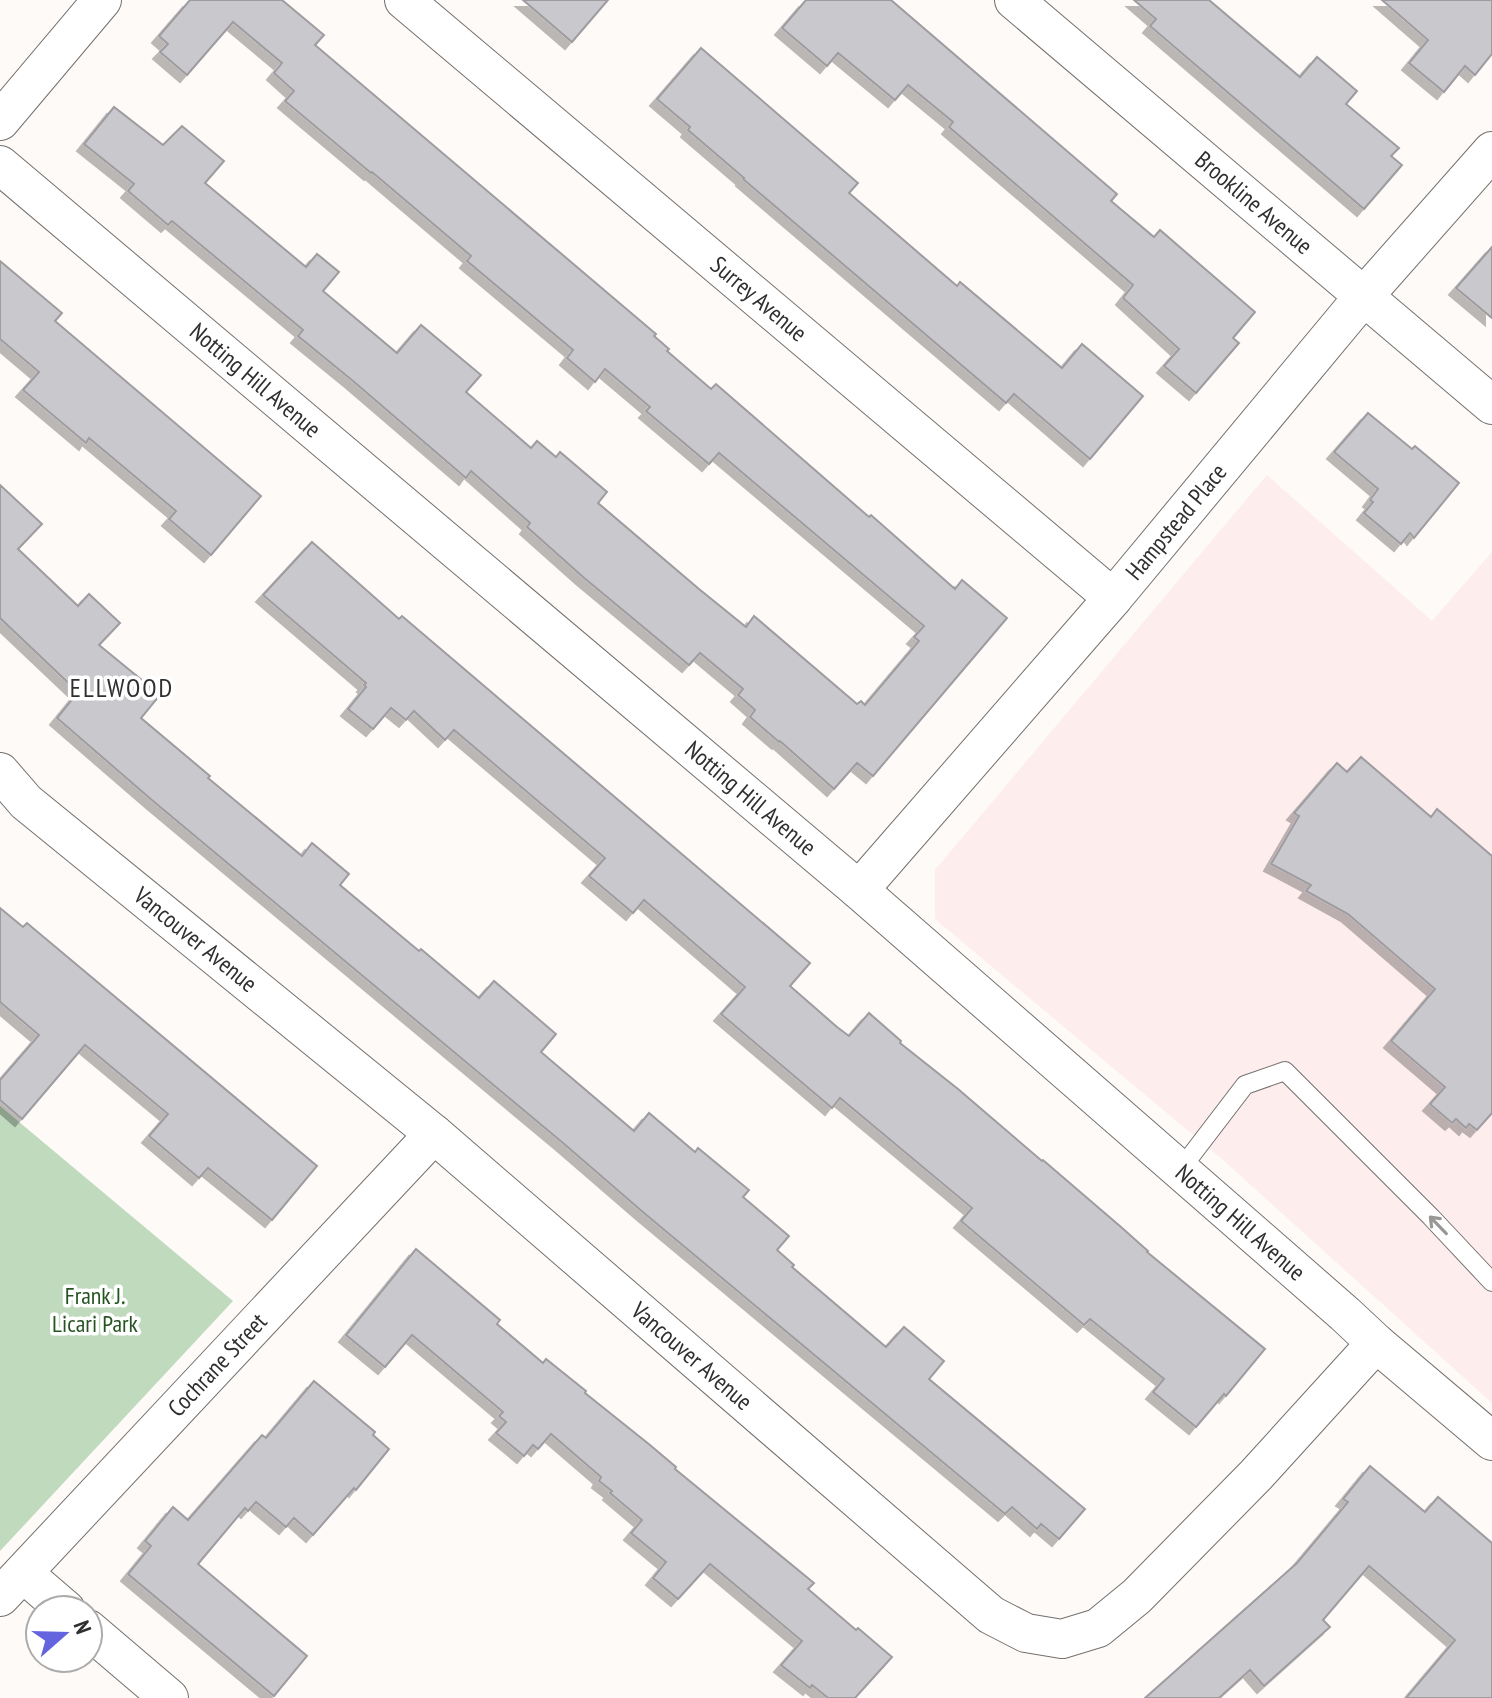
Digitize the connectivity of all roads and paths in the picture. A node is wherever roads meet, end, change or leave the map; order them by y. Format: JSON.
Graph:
{"nodes":[{"id":1,"x":102,"y":0,"type":"edge"},
{"id":2,"x":404,"y":0,"type":"edge"},
{"id":3,"x":1014,"y":0,"type":"edge"},
{"id":4,"x":0,"y":121,"type":"edge"},
{"id":5,"x":1492,"y":151,"type":"edge"},
{"id":6,"x":0,"y":165,"type":"edge"},
{"id":7,"x":1364,"y":296,"type":"junction"},
{"id":8,"x":1492,"y":405,"type":"edge"},
{"id":9,"x":1113,"y":598,"type":"junction"},
{"id":10,"x":0,"y":772,"type":"edge"},
{"id":11,"x":859,"y":890,"type":"junction"},
{"id":12,"x":434,"y":1134,"type":"junction"},
{"id":13,"x":1180,"y":1170,"type":"junction"},
{"id":14,"x":1492,"y":1282,"type":"edge"},
{"id":15,"x":1376,"y":1343,"type":"junction"},
{"id":16,"x":1492,"y":1441,"type":"edge"},
{"id":17,"x":12,"y":1585,"type":"edge"},
{"id":18,"x":31,"y":1594,"type":"edge"},
{"id":19,"x":104,"y":1643,"type":"edge"},
{"id":20,"x":169,"y":1698,"type":"edge"}],
"edges":[{"from":1,"to":4,"type":"street"},
{"from":2,"to":9,"type":"street","name":"Surrey Avenue"},
{"from":3,"to":7,"type":"street","name":"Brookline Avenue"},
{"from":5,"to":7,"type":"street","name":"Hampstead Place"},
{"from":6,"to":11,"type":"street","name":"Notting Hill Avenue"},
{"from":7,"to":8,"type":"street","name":"Brookline Avenue"},
{"from":7,"to":9,"type":"street","name":"Hampstead Place"},
{"from":9,"to":11,"type":"street","name":"Hampstead Place"},
{"from":10,"to":12,"type":"street","name":"Vancouver Avenue"},
{"from":11,"to":13,"type":"street","name":"Notting Hill Avenue"},
{"from":12,"to":15,"type":"street","name":"Vancouver Avenue"},
{"from":12,"to":17,"type":"street","name":"Cochrane Street"},
{"from":14,"to":13,"type":"lane","one_way":true},
{"from":13,"to":15,"type":"street","name":"Notting Hill Avenue"},
{"from":15,"to":16,"type":"street","name":"Notting Hill Avenue"},
{"from":17,"to":18,"type":"street"},
{"from":19,"to":20,"type":"street"}]}
